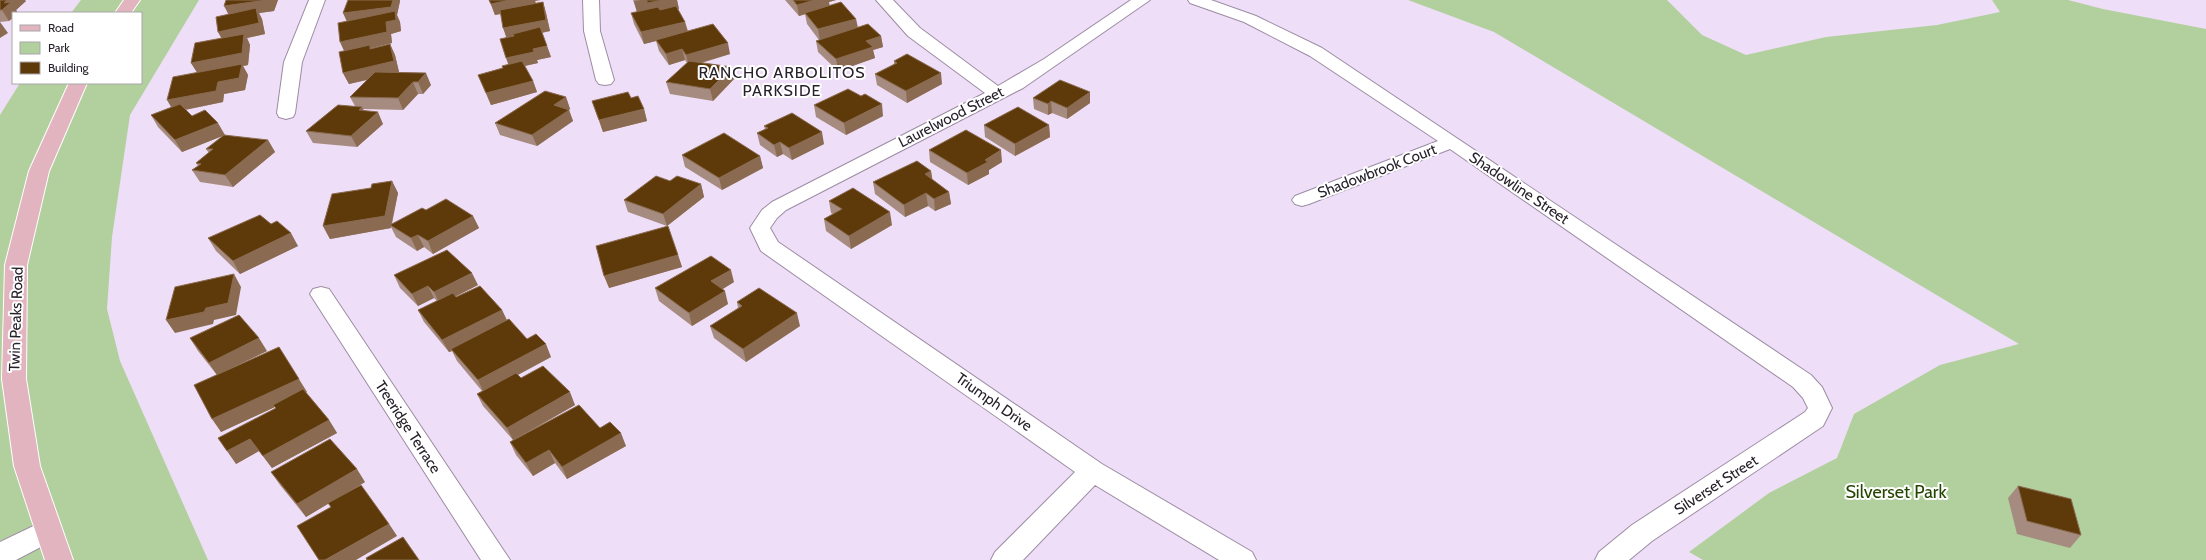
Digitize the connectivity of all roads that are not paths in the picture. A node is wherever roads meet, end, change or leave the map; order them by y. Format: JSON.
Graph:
{"nodes":[{"id":1,"x":132,"y":0,"type":"edge"},
{"id":2,"x":317,"y":0,"type":"edge"},
{"id":3,"x":591,"y":0,"type":"edge"},
{"id":4,"x":884,"y":0,"type":"edge"},
{"id":5,"x":1142,"y":0,"type":"edge"},
{"id":6,"x":1196,"y":0,"type":"edge"},
{"id":7,"x":124,"y":12,"type":"edge"},
{"id":8,"x":605,"y":80,"type":"dead end"},
{"id":9,"x":78,"y":84,"type":"edge"},
{"id":10,"x":997,"y":94,"type":"junction"},
{"id":11,"x":286,"y":113,"type":"dead end"},
{"id":12,"x":1452,"y":142,"type":"junction"},
{"id":13,"x":1302,"y":200,"type":"dead end"},
{"id":14,"x":760,"y":228,"type":"joint"},
{"id":15,"x":321,"y":294,"type":"dead end"},
{"id":16,"x":1820,"y":408,"type":"joint"},
{"id":17,"x":1093,"y":471,"type":"junction"},
{"id":18,"x":48,"y":530,"type":"junction"},
{"id":19,"x":0,"y":555,"type":"edge"},
{"id":20,"x":59,"y":560,"type":"edge"},
{"id":21,"x":496,"y":560,"type":"edge"},
{"id":22,"x":1005,"y":560,"type":"edge"},
{"id":23,"x":1242,"y":560,"type":"edge"},
{"id":24,"x":1609,"y":560,"type":"edge"}],
"edges":[{"from":1,"to":7,"type":"main road"},
{"from":2,"to":11,"type":"street"},
{"from":3,"to":8,"type":"street"},
{"from":4,"to":10,"type":"street"},
{"from":5,"to":10,"type":"street","name":"Laurelwood Street"},
{"from":6,"to":12,"type":"street","name":"Shadowline Street"},
{"from":9,"to":18,"type":"main road","name":"Twin Peaks Road"},
{"from":10,"to":14,"type":"street","name":"Laurelwood Street"},
{"from":12,"to":13,"type":"street","name":"Shadowbrook Court"},
{"from":12,"to":16,"type":"street","name":"Shadowline Street"},
{"from":14,"to":17,"type":"street","name":"Triumph Drive"},
{"from":15,"to":21,"type":"street","name":"Treeridge Terrace"},
{"from":16,"to":24,"type":"street","name":"Silverset Street"},
{"from":17,"to":22,"type":"street"},
{"from":17,"to":23,"type":"street","name":"Triumph Drive"},
{"from":18,"to":19,"type":"street"},
{"from":18,"to":20,"type":"main road","name":"Twin Peaks Road"}]}
